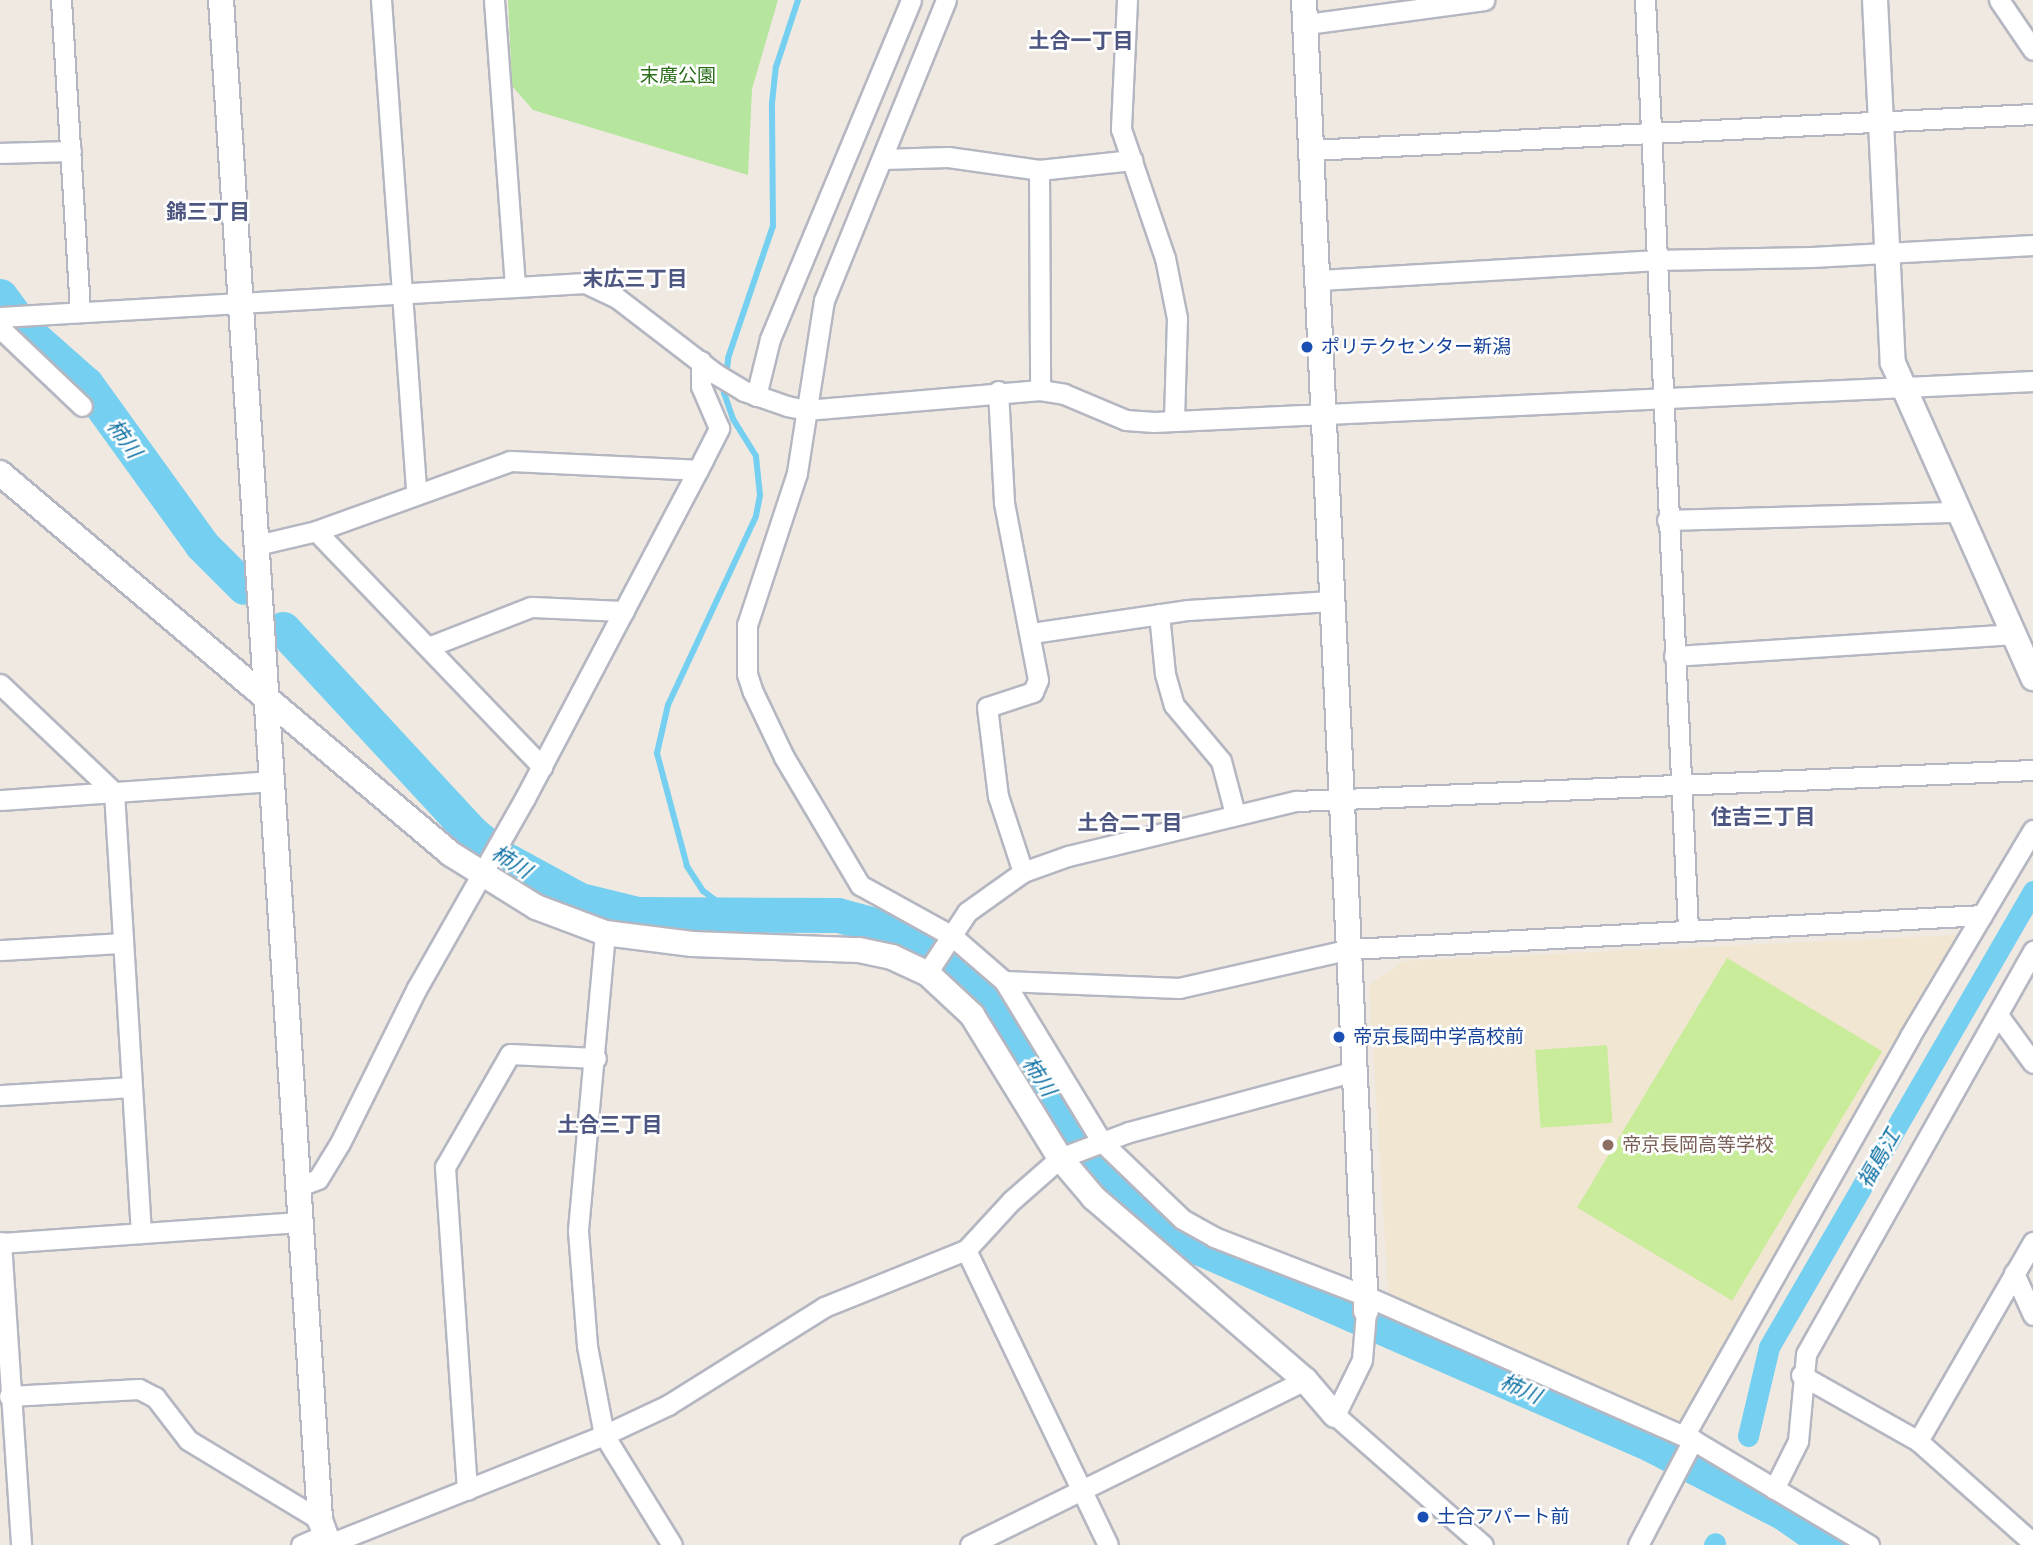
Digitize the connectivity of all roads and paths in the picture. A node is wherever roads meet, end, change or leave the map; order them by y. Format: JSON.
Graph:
{"nodes":[{"id":1,"x":61,"y":0,"type":"edge"},
{"id":2,"x":221,"y":0,"type":"edge"},
{"id":3,"x":382,"y":0,"type":"edge"},
{"id":4,"x":494,"y":0,"type":"edge"},
{"id":5,"x":911,"y":0,"type":"edge"},
{"id":6,"x":946,"y":0,"type":"edge"},
{"id":7,"x":1127,"y":0,"type":"edge"},
{"id":8,"x":1485,"y":0,"type":"edge"},
{"id":9,"x":1645,"y":0,"type":"edge"},
{"id":10,"x":1875,"y":0,"type":"edge"},
{"id":11,"x":1999,"y":0,"type":"edge"},
{"id":12,"x":1430,"y":4,"type":"edge"},
{"id":13,"x":1305,"y":12,"type":"edge"},
{"id":14,"x":2033,"y":50,"type":"edge"},
{"id":15,"x":2033,"y":114,"type":"edge"},
{"id":16,"x":1880,"y":124,"type":"junction"},
{"id":17,"x":1648,"y":136,"type":"junction"},
{"id":18,"x":1310,"y":150,"type":"junction"},
{"id":19,"x":71,"y":151,"type":"junction"},
{"id":20,"x":0,"y":153,"type":"edge"},
{"id":21,"x":883,"y":159,"type":"junction"},
{"id":22,"x":1132,"y":160,"type":"junction"},
{"id":23,"x":1039,"y":170,"type":"junction"},
{"id":24,"x":2033,"y":244,"type":"edge"},
{"id":25,"x":1886,"y":253,"type":"junction"},
{"id":26,"x":1653,"y":260,"type":"junction"},
{"id":27,"x":1320,"y":280,"type":"junction"},
{"id":28,"x":515,"y":286,"type":"junction"},
{"id":29,"x":400,"y":295,"type":"junction"},
{"id":30,"x":242,"y":300,"type":"junction"},
{"id":31,"x":80,"y":312,"type":"junction"},
{"id":32,"x":0,"y":317,"type":"edge"},
{"id":33,"x":0,"y":328,"type":"edge"},
{"id":34,"x":709,"y":368,"type":"junction"},
{"id":35,"x":2033,"y":381,"type":"edge"},
{"id":36,"x":1902,"y":387,"type":"junction"},
{"id":37,"x":1040,"y":390,"type":"junction"},
{"id":38,"x":998,"y":391,"type":"junction"},
{"id":39,"x":750,"y":394,"type":"junction"},
{"id":40,"x":1661,"y":399,"type":"junction"},
{"id":41,"x":82,"y":406,"type":"dead end"},
{"id":42,"x":806,"y":410,"type":"junction"},
{"id":43,"x":1325,"y":416,"type":"junction"},
{"id":44,"x":1174,"y":421,"type":"junction"},
{"id":45,"x":698,"y":470,"type":"junction"},
{"id":46,"x":0,"y":473,"type":"edge"},
{"id":47,"x":416,"y":492,"type":"junction"},
{"id":48,"x":1959,"y":512,"type":"junction"},
{"id":49,"x":1667,"y":520,"type":"junction"},
{"id":50,"x":316,"y":531,"type":"junction"},
{"id":51,"x":257,"y":545,"type":"junction"},
{"id":52,"x":1331,"y":601,"type":"junction"},
{"id":53,"x":624,"y":611,"type":"junction"},
{"id":54,"x":1159,"y":614,"type":"junction"},
{"id":55,"x":1032,"y":633,"type":"junction"},
{"id":56,"x":2013,"y":634,"type":"junction"},
{"id":57,"x":428,"y":647,"type":"junction"},
{"id":58,"x":1674,"y":656,"type":"junction"},
{"id":59,"x":2033,"y":678,"type":"edge"},
{"id":60,"x":0,"y":684,"type":"edge"},
{"id":61,"x":268,"y":701,"type":"junction"},
{"id":62,"x":542,"y":767,"type":"junction"},
{"id":63,"x":2033,"y":770,"type":"edge"},
{"id":64,"x":270,"y":780,"type":"junction"},
{"id":65,"x":1680,"y":782,"type":"junction"},
{"id":66,"x":114,"y":792,"type":"junction"},
{"id":67,"x":1341,"y":798,"type":"junction"},
{"id":68,"x":0,"y":800,"type":"edge"},
{"id":69,"x":1235,"y":814,"type":"junction"},
{"id":70,"x":2033,"y":830,"type":"edge"},
{"id":71,"x":489,"y":859,"type":"junction"},
{"id":72,"x":1023,"y":872,"type":"junction"},
{"id":73,"x":1982,"y":915,"type":"junction"},
{"id":74,"x":1688,"y":929,"type":"junction"},
{"id":75,"x":605,"y":933,"type":"junction"},
{"id":76,"x":951,"y":939,"type":"junction"},
{"id":77,"x":123,"y":943,"type":"junction"},
{"id":78,"x":1351,"y":949,"type":"junction"},
{"id":79,"x":0,"y":950,"type":"edge"},
{"id":80,"x":2033,"y":951,"type":"edge"},
{"id":81,"x":931,"y":969,"type":"junction"},
{"id":82,"x":1004,"y":981,"type":"junction"},
{"id":83,"x":1998,"y":1015,"type":"junction"},
{"id":84,"x":596,"y":1058,"type":"junction"},
{"id":85,"x":2033,"y":1063,"type":"edge"},
{"id":86,"x":1355,"y":1071,"type":"junction"},
{"id":87,"x":131,"y":1087,"type":"junction"},
{"id":88,"x":0,"y":1095,"type":"edge"},
{"id":89,"x":1102,"y":1142,"type":"junction"},
{"id":90,"x":1060,"y":1158,"type":"junction"},
{"id":91,"x":300,"y":1186,"type":"junction"},
{"id":92,"x":300,"y":1222,"type":"junction"},
{"id":93,"x":141,"y":1233,"type":"junction"},
{"id":94,"x":0,"y":1242,"type":"edge"},
{"id":95,"x":2033,"y":1242,"type":"edge"},
{"id":96,"x":966,"y":1250,"type":"junction"},
{"id":97,"x":2014,"y":1273,"type":"junction"},
{"id":98,"x":1366,"y":1304,"type":"junction"},
{"id":99,"x":2033,"y":1315,"type":"edge"},
{"id":100,"x":1801,"y":1375,"type":"junction"},
{"id":101,"x":1305,"y":1380,"type":"junction"},
{"id":102,"x":9,"y":1396,"type":"junction"},
{"id":103,"x":1335,"y":1415,"type":"junction"},
{"id":104,"x":604,"y":1435,"type":"junction"},
{"id":105,"x":1689,"y":1441,"type":"junction"},
{"id":106,"x":1919,"y":1441,"type":"junction"},
{"id":107,"x":8,"y":1459,"type":"edge"},
{"id":108,"x":1774,"y":1489,"type":"junction"},
{"id":109,"x":467,"y":1490,"type":"junction"},
{"id":110,"x":1083,"y":1491,"type":"junction"},
{"id":111,"x":326,"y":1536,"type":"edge"},
{"id":112,"x":2033,"y":1543,"type":"edge"},
{"id":113,"x":21,"y":1545,"type":"edge"},
{"id":114,"x":301,"y":1545,"type":"edge"},
{"id":115,"x":672,"y":1545,"type":"edge"},
{"id":116,"x":970,"y":1545,"type":"edge"},
{"id":117,"x":1108,"y":1545,"type":"edge"},
{"id":118,"x":1483,"y":1545,"type":"edge"},
{"id":119,"x":1638,"y":1545,"type":"edge"},
{"id":120,"x":1869,"y":1545,"type":"edge"}],
"edges":[{"from":1,"to":19,"type":"street"},
{"from":2,"to":30,"type":"street"},
{"from":3,"to":29,"type":"street"},
{"from":4,"to":28,"type":"street"},
{"from":5,"to":39,"type":"street"},
{"from":6,"to":21,"type":"street"},
{"from":7,"to":22,"type":"street"},
{"from":8,"to":12,"type":"street"},
{"from":9,"to":17,"type":"street"},
{"from":10,"to":16,"type":"street"},
{"from":11,"to":14,"type":"street"},
{"from":12,"to":13,"type":"street"},
{"from":13,"to":18,"type":"street"},
{"from":15,"to":16,"type":"street"},
{"from":16,"to":17,"type":"street"},
{"from":16,"to":25,"type":"street"},
{"from":17,"to":18,"type":"street"},
{"from":17,"to":26,"type":"street"},
{"from":18,"to":27,"type":"street"},
{"from":19,"to":20,"type":"street"},
{"from":19,"to":31,"type":"street"},
{"from":21,"to":23,"type":"street"},
{"from":21,"to":42,"type":"street"},
{"from":22,"to":23,"type":"street"},
{"from":22,"to":44,"type":"street"},
{"from":23,"to":37,"type":"street"},
{"from":24,"to":25,"type":"street"},
{"from":25,"to":26,"type":"street"},
{"from":25,"to":36,"type":"street"},
{"from":26,"to":27,"type":"street"},
{"from":26,"to":40,"type":"street"},
{"from":27,"to":43,"type":"street"},
{"from":28,"to":29,"type":"street"},
{"from":28,"to":34,"type":"street"},
{"from":29,"to":30,"type":"street"},
{"from":29,"to":47,"type":"street"},
{"from":30,"to":31,"type":"street"},
{"from":30,"to":51,"type":"street"},
{"from":31,"to":32,"type":"street"},
{"from":33,"to":41,"type":"street"},
{"from":34,"to":39,"type":"street"},
{"from":34,"to":45,"type":"street"},
{"from":35,"to":36,"type":"street"},
{"from":36,"to":40,"type":"street"},
{"from":36,"to":48,"type":"street"},
{"from":37,"to":38,"type":"street"},
{"from":37,"to":44,"type":"street"},
{"from":38,"to":42,"type":"street"},
{"from":38,"to":55,"type":"street"},
{"from":39,"to":42,"type":"street"},
{"from":40,"to":43,"type":"street"},
{"from":40,"to":49,"type":"street"},
{"from":42,"to":76,"type":"street"},
{"from":43,"to":44,"type":"street"},
{"from":43,"to":52,"type":"street"},
{"from":45,"to":47,"type":"street"},
{"from":45,"to":53,"type":"street"},
{"from":46,"to":61,"type":"street"},
{"from":47,"to":50,"type":"street"},
{"from":48,"to":49,"type":"street"},
{"from":48,"to":56,"type":"street"},
{"from":49,"to":58,"type":"street"},
{"from":50,"to":51,"type":"street"},
{"from":50,"to":57,"type":"street"},
{"from":51,"to":61,"type":"street"},
{"from":52,"to":54,"type":"street"},
{"from":52,"to":67,"type":"street"},
{"from":53,"to":57,"type":"street"},
{"from":53,"to":62,"type":"street"},
{"from":54,"to":55,"type":"street"},
{"from":54,"to":69,"type":"street"},
{"from":55,"to":72,"type":"street"},
{"from":56,"to":58,"type":"street"},
{"from":56,"to":59,"type":"street"},
{"from":57,"to":62,"type":"street"},
{"from":58,"to":65,"type":"street"},
{"from":60,"to":66,"type":"street"},
{"from":61,"to":64,"type":"street"},
{"from":61,"to":71,"type":"street"},
{"from":62,"to":71,"type":"street"},
{"from":63,"to":65,"type":"street"},
{"from":64,"to":66,"type":"street"},
{"from":64,"to":91,"type":"street"},
{"from":65,"to":67,"type":"street"},
{"from":65,"to":74,"type":"street"},
{"from":66,"to":68,"type":"street"},
{"from":66,"to":77,"type":"street"},
{"from":67,"to":69,"type":"street"},
{"from":67,"to":78,"type":"street"},
{"from":69,"to":72,"type":"street"},
{"from":70,"to":73,"type":"street"},
{"from":71,"to":75,"type":"street"},
{"from":71,"to":91,"type":"street"},
{"from":72,"to":76,"type":"street"},
{"from":73,"to":74,"type":"street"},
{"from":73,"to":105,"type":"street"},
{"from":74,"to":78,"type":"street"},
{"from":75,"to":81,"type":"street"},
{"from":75,"to":84,"type":"street"},
{"from":76,"to":81,"type":"street"},
{"from":76,"to":82,"type":"street"},
{"from":77,"to":79,"type":"street"},
{"from":77,"to":87,"type":"street"},
{"from":78,"to":82,"type":"street"},
{"from":78,"to":86,"type":"street"},
{"from":80,"to":83,"type":"street"},
{"from":81,"to":90,"type":"street"},
{"from":82,"to":89,"type":"street"},
{"from":83,"to":85,"type":"street"},
{"from":83,"to":100,"type":"street"},
{"from":84,"to":104,"type":"street"},
{"from":84,"to":109,"type":"street"},
{"from":86,"to":89,"type":"street"},
{"from":86,"to":98,"type":"street"},
{"from":87,"to":88,"type":"street"},
{"from":87,"to":93,"type":"street"},
{"from":89,"to":90,"type":"street"},
{"from":89,"to":98,"type":"street"},
{"from":90,"to":96,"type":"street"},
{"from":90,"to":101,"type":"street"},
{"from":91,"to":92,"type":"street"},
{"from":92,"to":93,"type":"street"},
{"from":92,"to":111,"type":"street"},
{"from":93,"to":94,"type":"street"},
{"from":94,"to":102,"type":"street"},
{"from":95,"to":97,"type":"street"},
{"from":96,"to":104,"type":"street"},
{"from":96,"to":110,"type":"street"},
{"from":97,"to":99,"type":"street"},
{"from":97,"to":106,"type":"street"},
{"from":98,"to":103,"type":"street"},
{"from":98,"to":105,"type":"street"},
{"from":100,"to":106,"type":"street"},
{"from":100,"to":108,"type":"street"},
{"from":101,"to":103,"type":"street"},
{"from":101,"to":110,"type":"street"},
{"from":102,"to":107,"type":"street"},
{"from":102,"to":111,"type":"street"},
{"from":103,"to":118,"type":"street"},
{"from":104,"to":109,"type":"street"},
{"from":104,"to":115,"type":"street"},
{"from":105,"to":108,"type":"street"},
{"from":105,"to":119,"type":"street"},
{"from":106,"to":112,"type":"street"},
{"from":107,"to":113,"type":"street"},
{"from":108,"to":120,"type":"street"},
{"from":109,"to":111,"type":"street"},
{"from":110,"to":116,"type":"street"},
{"from":110,"to":117,"type":"street"},
{"from":111,"to":114,"type":"street"}]}
